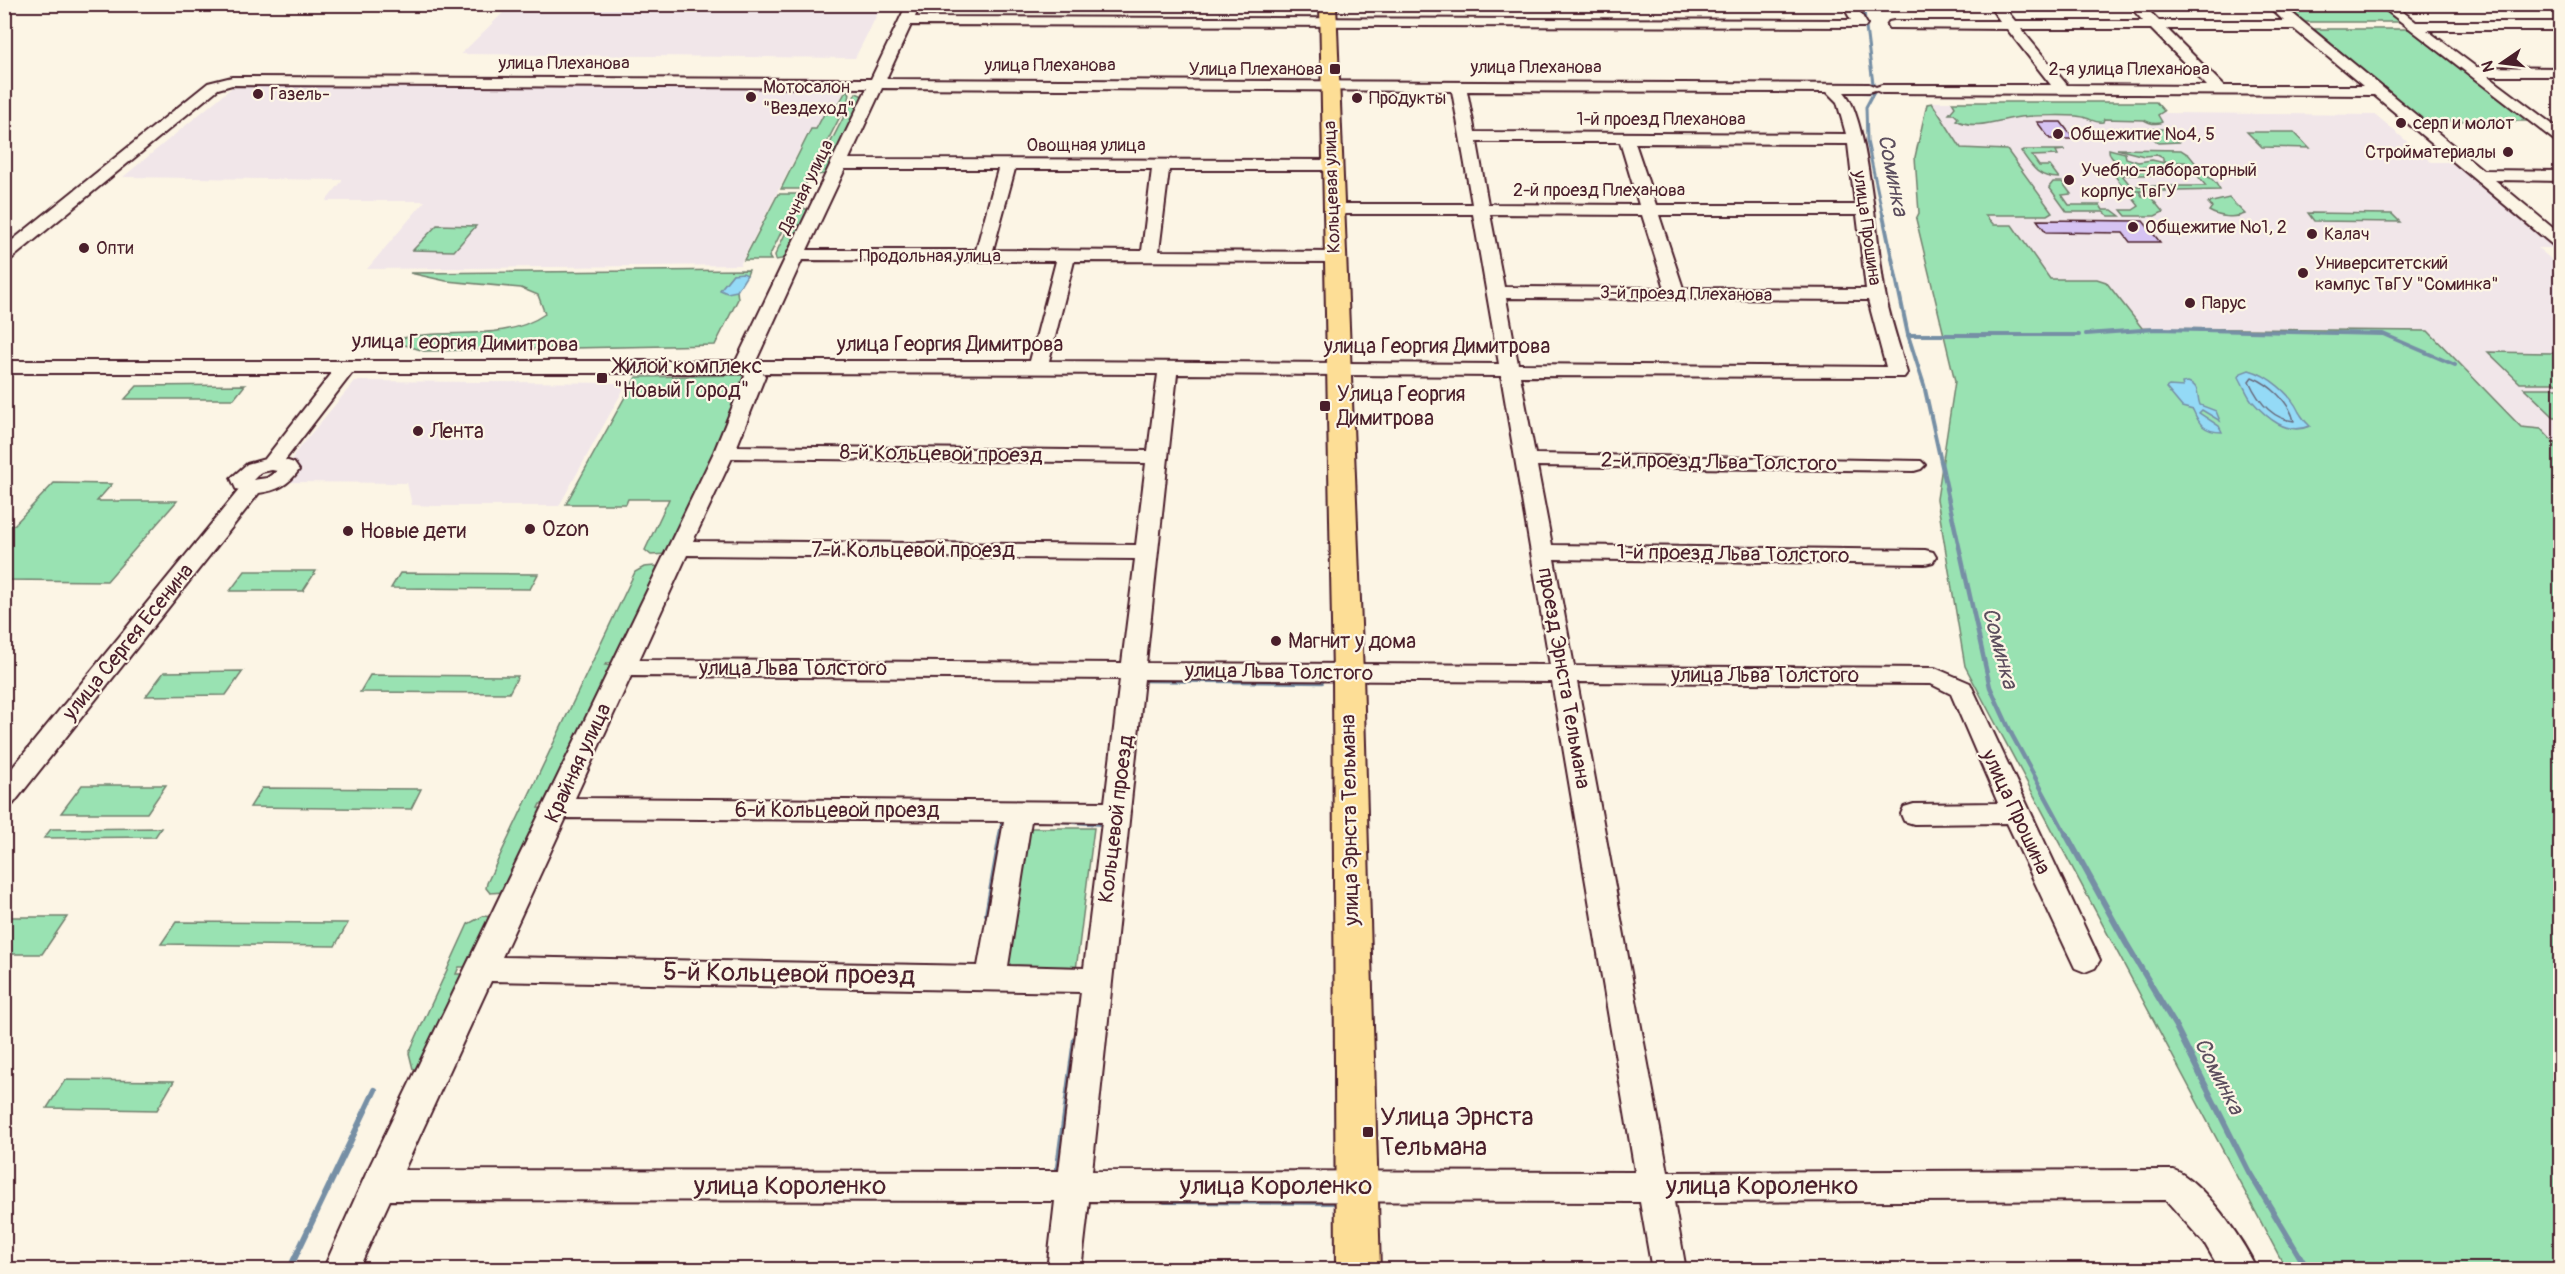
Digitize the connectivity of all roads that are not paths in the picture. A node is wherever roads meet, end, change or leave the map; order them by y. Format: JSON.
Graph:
{"nodes":[{"id":1,"x":914,"y":4,"type":"edge"},
{"id":2,"x":929,"y":4,"type":"edge"},
{"id":3,"x":1848,"y":4,"type":"edge"},
{"id":4,"x":1994,"y":4,"type":"edge"},
{"id":5,"x":2134,"y":4,"type":"edge"},
{"id":6,"x":2272,"y":4,"type":"edge"},
{"id":7,"x":2384,"y":4,"type":"edge"},
{"id":8,"x":1328,"y":14,"type":"edge"},
{"id":9,"x":905,"y":21,"type":"junction"},
{"id":10,"x":921,"y":21,"type":"junction"},
{"id":11,"x":1894,"y":25,"type":"dead end"},
{"id":12,"x":2010,"y":25,"type":"junction"},
{"id":13,"x":2155,"y":25,"type":"junction"},
{"id":14,"x":2297,"y":25,"type":"junction"},
{"id":15,"x":2412,"y":26,"type":"junction"},
{"id":16,"x":2560,"y":26,"type":"edge"},
{"id":17,"x":2473,"y":71,"type":"junction"},
{"id":18,"x":2560,"y":72,"type":"edge"},
{"id":19,"x":884,"y":84,"type":"junction"},
{"id":20,"x":1329,"y":86,"type":"junction"},
{"id":21,"x":1459,"y":86,"type":"junction"},
{"id":22,"x":1831,"y":88,"type":"junction"},
{"id":23,"x":1875,"y":88,"type":"joint"},
{"id":24,"x":2061,"y":88,"type":"junction"},
{"id":25,"x":2219,"y":89,"type":"junction"},
{"id":26,"x":2376,"y":91,"type":"junction"},
{"id":27,"x":2532,"y":116,"type":"junction"},
{"id":28,"x":2560,"y":116,"type":"edge"},
{"id":29,"x":2560,"y":137,"type":"edge"},
{"id":30,"x":1468,"y":138,"type":"junction"},
{"id":31,"x":1626,"y":138,"type":"junction"},
{"id":32,"x":1855,"y":139,"type":"junction"},
{"id":33,"x":839,"y":164,"type":"junction"},
{"id":34,"x":1008,"y":164,"type":"junction"},
{"id":35,"x":1161,"y":165,"type":"junction"},
{"id":36,"x":1332,"y":165,"type":"junction"},
{"id":37,"x":2482,"y":175,"type":"junction"},
{"id":38,"x":2560,"y":176,"type":"edge"},
{"id":39,"x":1334,"y":209,"type":"junction"},
{"id":40,"x":1479,"y":210,"type":"junction"},
{"id":41,"x":1649,"y":210,"type":"junction"},
{"id":42,"x":1864,"y":210,"type":"junction"},
{"id":43,"x":2560,"y":242,"type":"edge"},
{"id":44,"x":794,"y":255,"type":"junction"},
{"id":45,"x":4,"y":256,"type":"edge"},
{"id":46,"x":983,"y":256,"type":"junction"},
{"id":47,"x":1066,"y":256,"type":"junction"},
{"id":48,"x":1150,"y":257,"type":"junction"},
{"id":49,"x":1334,"y":257,"type":"junction"},
{"id":50,"x":1495,"y":292,"type":"junction"},
{"id":51,"x":1676,"y":294,"type":"junction"},
{"id":52,"x":1876,"y":295,"type":"junction"},
{"id":53,"x":347,"y":366,"type":"junction"},
{"id":54,"x":4,"y":367,"type":"edge"},
{"id":55,"x":1038,"y":367,"type":"junction"},
{"id":56,"x":1168,"y":368,"type":"junction"},
{"id":57,"x":752,"y":369,"type":"junction"},
{"id":58,"x":1338,"y":370,"type":"junction"},
{"id":59,"x":1509,"y":371,"type":"junction"},
{"id":60,"x":1897,"y":373,"type":"joint"},
{"id":61,"x":724,"y":452,"type":"junction"},
{"id":62,"x":1158,"y":457,"type":"junction"},
{"id":63,"x":1524,"y":460,"type":"junction"},
{"id":64,"x":1914,"y":465,"type":"dead end"},
{"id":65,"x":678,"y":548,"type":"junction"},
{"id":66,"x":1147,"y":552,"type":"junction"},
{"id":67,"x":1542,"y":552,"type":"junction"},
{"id":68,"x":1925,"y":557,"type":"dead end"},
{"id":69,"x":622,"y":668,"type":"junction"},
{"id":70,"x":1133,"y":670,"type":"junction"},
{"id":71,"x":1348,"y":674,"type":"junction"},
{"id":72,"x":1562,"y":674,"type":"junction"},
{"id":73,"x":1935,"y":676,"type":"joint"},
{"id":74,"x":4,"y":797,"type":"edge"},
{"id":75,"x":558,"y":808,"type":"junction"},
{"id":76,"x":1019,"y":812,"type":"junction"},
{"id":77,"x":1117,"y":812,"type":"junction"},
{"id":78,"x":2016,"y":813,"type":"junction"},
{"id":79,"x":1914,"y":814,"type":"dead end"},
{"id":80,"x":2085,"y":960,"type":"dead end"},
{"id":81,"x":481,"y":969,"type":"junction"},
{"id":82,"x":991,"y":978,"type":"junction"},
{"id":83,"x":1097,"y":980,"type":"junction"},
{"id":84,"x":378,"y":1185,"type":"junction"},
{"id":85,"x":1073,"y":1186,"type":"junction"},
{"id":86,"x":1356,"y":1186,"type":"junction"},
{"id":87,"x":1653,"y":1187,"type":"junction"},
{"id":88,"x":340,"y":1269,"type":"edge"},
{"id":89,"x":1064,"y":1269,"type":"edge"},
{"id":90,"x":1358,"y":1269,"type":"edge"},
{"id":91,"x":1668,"y":1269,"type":"edge"},
{"id":92,"x":2240,"y":1269,"type":"edge"}],
"edges":[{"from":1,"to":9,"type":"street","name":"Дачная улица"},
{"from":2,"to":10,"type":"street","name":"Дачная улица"},
{"from":3,"to":8,"type":"street"},
{"from":4,"to":12,"type":"street"},
{"from":5,"to":13,"type":"street"},
{"from":6,"to":14,"type":"street"},
{"from":7,"to":15,"type":"street"},
{"from":8,"to":10,"type":"street"},
{"from":8,"to":20,"type":"main road","name":"Кольцевая улица"},
{"from":9,"to":10,"type":"street"},
{"from":9,"to":19,"type":"street","name":"Дачная улица"},
{"from":10,"to":19,"type":"street","name":"Дачная улица"},
{"from":11,"to":12,"type":"street"},
{"from":12,"to":13,"type":"street"},
{"from":12,"to":24,"type":"street"},
{"from":13,"to":14,"type":"street"},
{"from":13,"to":25,"type":"street"},
{"from":14,"to":26,"type":"street"},
{"from":15,"to":16,"type":"street"},
{"from":15,"to":17,"type":"street"},
{"from":17,"to":18,"type":"street"},
{"from":17,"to":27,"type":"street"},
{"from":19,"to":20,"type":"street","name":"улица Плеханова"},
{"from":19,"to":33,"type":"street","name":"Дачная улица"},
{"from":19,"to":45,"type":"street","name":"улица Плеханова"},
{"from":20,"to":21,"type":"street","name":"улица Плеханова"},
{"from":20,"to":36,"type":"main road","name":"Кольцевая улица"},
{"from":21,"to":22,"type":"street","name":"улица Плеханова"},
{"from":21,"to":30,"type":"street","name":"проезд Эрнста Тельмана"},
{"from":22,"to":23,"type":"street","name":"улица Плеханова"},
{"from":22,"to":32,"type":"street","name":"улица Прошина"},
{"from":23,"to":24,"type":"street","name":"2-я улица Плеханова"},
{"from":24,"to":25,"type":"street","name":"2-я улица Плеханова"},
{"from":25,"to":26,"type":"street","name":"2-я улица Плеханова"},
{"from":26,"to":37,"type":"street"},
{"from":27,"to":28,"type":"street"},
{"from":27,"to":29,"type":"street"},
{"from":30,"to":31,"type":"street","name":"1-й проезд Плеханова"},
{"from":30,"to":40,"type":"street","name":"проезд Эрнста Тельмана"},
{"from":31,"to":32,"type":"street","name":"1-й проезд Плеханова"},
{"from":31,"to":41,"type":"street"},
{"from":32,"to":42,"type":"street","name":"улица Прошина"},
{"from":33,"to":34,"type":"street","name":"Овощная улица"},
{"from":33,"to":44,"type":"street","name":"Дачная улица"},
{"from":34,"to":35,"type":"street","name":"Овощная улица"},
{"from":34,"to":46,"type":"street"},
{"from":35,"to":36,"type":"street","name":"Овощная улица"},
{"from":35,"to":48,"type":"street"},
{"from":36,"to":39,"type":"main road","name":"Кольцевая улица"},
{"from":37,"to":38,"type":"street"},
{"from":37,"to":43,"type":"street"},
{"from":39,"to":40,"type":"street","name":"2-й проезд Плеханова"},
{"from":39,"to":49,"type":"main road","name":"Кольцевая улица"},
{"from":40,"to":41,"type":"street","name":"2-й проезд Плеханова"},
{"from":40,"to":50,"type":"street","name":"проезд Эрнста Тельмана"},
{"from":41,"to":42,"type":"street","name":"2-й проезд Плеханова"},
{"from":41,"to":51,"type":"street"},
{"from":42,"to":52,"type":"street","name":"улица Прошина"},
{"from":44,"to":46,"type":"street","name":"Продольная улица"},
{"from":44,"to":57,"type":"street","name":"Крайняя улица"},
{"from":46,"to":47,"type":"street","name":"Продольная улица"},
{"from":47,"to":48,"type":"street","name":"Продольная улица"},
{"from":47,"to":55,"type":"street"},
{"from":48,"to":49,"type":"street","name":"Продольная улица"},
{"from":49,"to":58,"type":"main road","name":"Кольцевая улица"},
{"from":50,"to":51,"type":"street","name":"3-й проезд Плеханова"},
{"from":50,"to":59,"type":"street","name":"проезд Эрнста Тельмана"},
{"from":51,"to":52,"type":"street","name":"3-й проезд Плеханова"},
{"from":52,"to":60,"type":"street","name":"улица Прошина"},
{"from":53,"to":54,"type":"street","name":"улица Георгия Димитрова"},
{"from":53,"to":57,"type":"street","name":"улица Георгия Димитрова"},
{"from":53,"to":74,"type":"street","name":"улица Сергея Есенина"},
{"from":55,"to":56,"type":"street","name":"улица Георгия Димитрова"},
{"from":55,"to":57,"type":"street","name":"улица Георгия Димитрова"},
{"from":56,"to":58,"type":"street","name":"улица Георгия Димитрова"},
{"from":56,"to":62,"type":"street","name":"Кольцевой проезд"},
{"from":57,"to":61,"type":"street","name":"Крайняя улица"},
{"from":58,"to":59,"type":"street","name":"улица Георгия Димитрова"},
{"from":58,"to":71,"type":"main road","name":"улица Эрнста Тельмана"},
{"from":59,"to":60,"type":"street","name":"улица Георгия Димитрова"},
{"from":59,"to":63,"type":"street","name":"проезд Эрнста Тельмана"},
{"from":61,"to":62,"type":"street","name":"8-й Кольцевой проезд"},
{"from":61,"to":65,"type":"street","name":"Крайняя улица"},
{"from":62,"to":66,"type":"street","name":"Кольцевой проезд"},
{"from":63,"to":64,"type":"street","name":"2-й проезд Льва Толстого"},
{"from":63,"to":67,"type":"street","name":"проезд Эрнста Тельмана"},
{"from":65,"to":66,"type":"street","name":"7-й Кольцевой проезд"},
{"from":65,"to":69,"type":"street","name":"Крайняя улица"},
{"from":66,"to":70,"type":"street","name":"Кольцевой проезд"},
{"from":67,"to":68,"type":"street","name":"1-й проезд Льва Толстого"},
{"from":67,"to":72,"type":"street","name":"проезд Эрнста Тельмана"},
{"from":69,"to":70,"type":"street","name":"улица Льва Толстого"},
{"from":69,"to":75,"type":"street","name":"Крайняя улица"},
{"from":70,"to":71,"type":"street","name":"улица Льва Толстого"},
{"from":70,"to":77,"type":"street","name":"Кольцевой проезд"},
{"from":71,"to":72,"type":"street","name":"улица Льва Толстого"},
{"from":71,"to":86,"type":"main road","name":"улица Эрнста Тельмана"},
{"from":72,"to":73,"type":"street","name":"улица Льва Толстого"},
{"from":72,"to":87,"type":"street","name":"проезд Эрнста Тельмана"},
{"from":73,"to":78,"type":"street","name":"улица Прошина"},
{"from":75,"to":76,"type":"street","name":"6-й Кольцевой проезд"},
{"from":75,"to":81,"type":"street","name":"Крайняя улица"},
{"from":76,"to":77,"type":"street","name":"6-й Кольцевой проезд"},
{"from":76,"to":82,"type":"street"},
{"from":77,"to":83,"type":"street","name":"Кольцевой проезд"},
{"from":78,"to":79,"type":"street"},
{"from":78,"to":80,"type":"street","name":"улица Прошина"},
{"from":81,"to":82,"type":"street","name":"5-й Кольцевой проезд"},
{"from":81,"to":84,"type":"street","name":"Крайняя улица"},
{"from":82,"to":83,"type":"street","name":"5-й Кольцевой проезд"},
{"from":83,"to":85,"type":"street","name":"Кольцевой проезд"},
{"from":84,"to":85,"type":"street","name":"улица Короленко"},
{"from":84,"to":88,"type":"street","name":"Крайняя улица"},
{"from":85,"to":86,"type":"street","name":"улица Короленко"},
{"from":85,"to":89,"type":"street","name":"Кольцевой проезд"},
{"from":86,"to":87,"type":"street","name":"улица Короленко"},
{"from":86,"to":90,"type":"main road","name":"улица Эрнста Тельмана"},
{"from":87,"to":91,"type":"street","name":"проезд Эрнста Тельмана"},
{"from":87,"to":92,"type":"street","name":"улица Короленко"}]}
